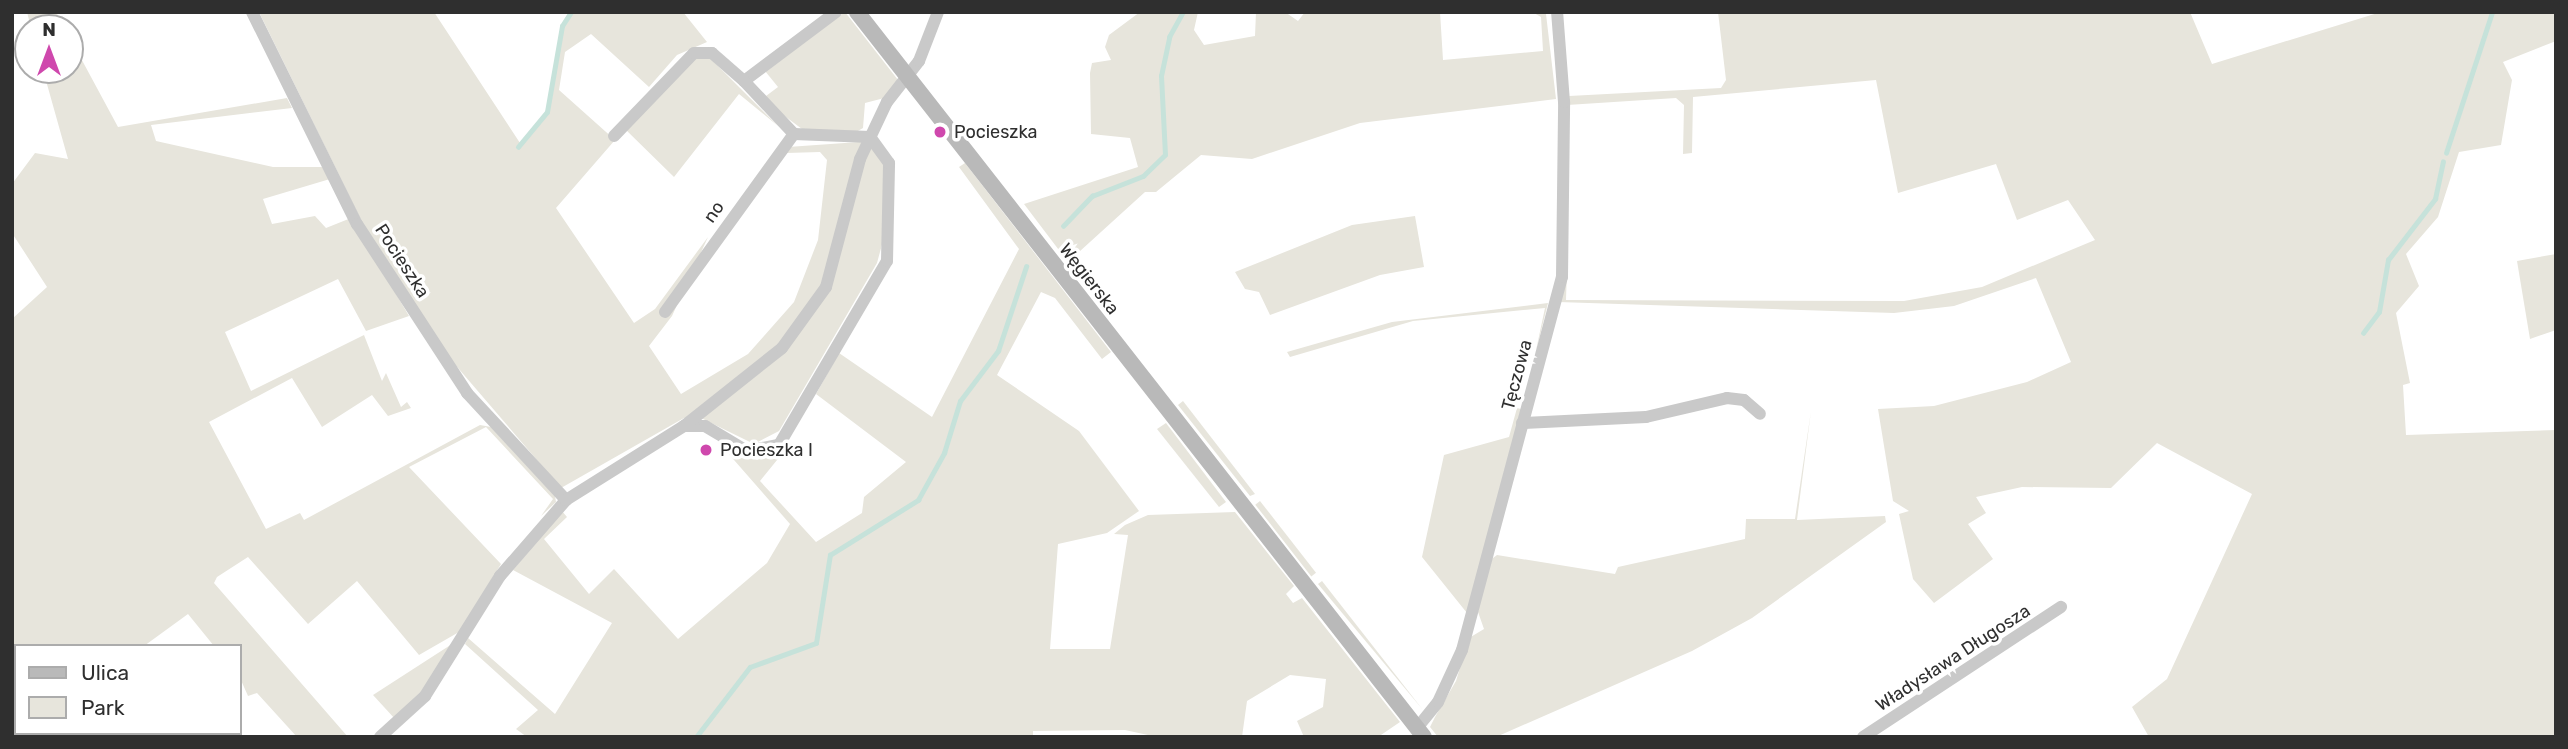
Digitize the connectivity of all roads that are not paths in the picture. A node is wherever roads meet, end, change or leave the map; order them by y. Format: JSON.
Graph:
{"nodes":[{"id":1,"x":252,"y":12,"type":"edge"},
{"id":2,"x":836,"y":12,"type":"edge"},
{"id":3,"x":857,"y":12,"type":"edge"},
{"id":4,"x":938,"y":12,"type":"edge"},
{"id":5,"x":1557,"y":12,"type":"edge"},
{"id":6,"x":908,"y":77,"type":"junction"},
{"id":7,"x":744,"y":81,"type":"junction"},
{"id":8,"x":794,"y":134,"type":"junction"},
{"id":9,"x":614,"y":136,"type":"dead end"},
{"id":10,"x":870,"y":137,"type":"junction"},
{"id":11,"x":665,"y":312,"type":"dead end"},
{"id":12,"x":1760,"y":414,"type":"dead end"},
{"id":13,"x":1522,"y":423,"type":"junction"},
{"id":14,"x":684,"y":426,"type":"junction"},
{"id":15,"x":566,"y":500,"type":"junction"},
{"id":16,"x":2061,"y":607,"type":"dead end"},
{"id":17,"x":1420,"y":732,"type":"edge"},
{"id":18,"x":380,"y":737,"type":"edge"},
{"id":19,"x":1863,"y":737,"type":"edge"}],
"edges":[{"from":1,"to":15,"type":"street","name":"Pocieszka"},
{"from":2,"to":7,"type":"street"},
{"from":3,"to":6,"type":"main road","name":"Węgierska"},
{"from":4,"to":6,"type":"street"},
{"from":5,"to":13,"type":"street","name":"Tęczowa"},
{"from":6,"to":10,"type":"street"},
{"from":6,"to":17,"type":"main road","name":"Węgierska"},
{"from":7,"to":8,"type":"street"},
{"from":7,"to":9,"type":"street"},
{"from":8,"to":10,"type":"street"},
{"from":8,"to":11,"type":"street","name":"no"},
{"from":10,"to":14,"type":"street"},
{"from":10,"to":14,"type":"street"},
{"from":12,"to":13,"type":"street"},
{"from":13,"to":17,"type":"street","name":"Tęczowa"},
{"from":14,"to":15,"type":"street"},
{"from":15,"to":18,"type":"street"},
{"from":16,"to":19,"type":"street","name":"Władysława Długosza"}]}
